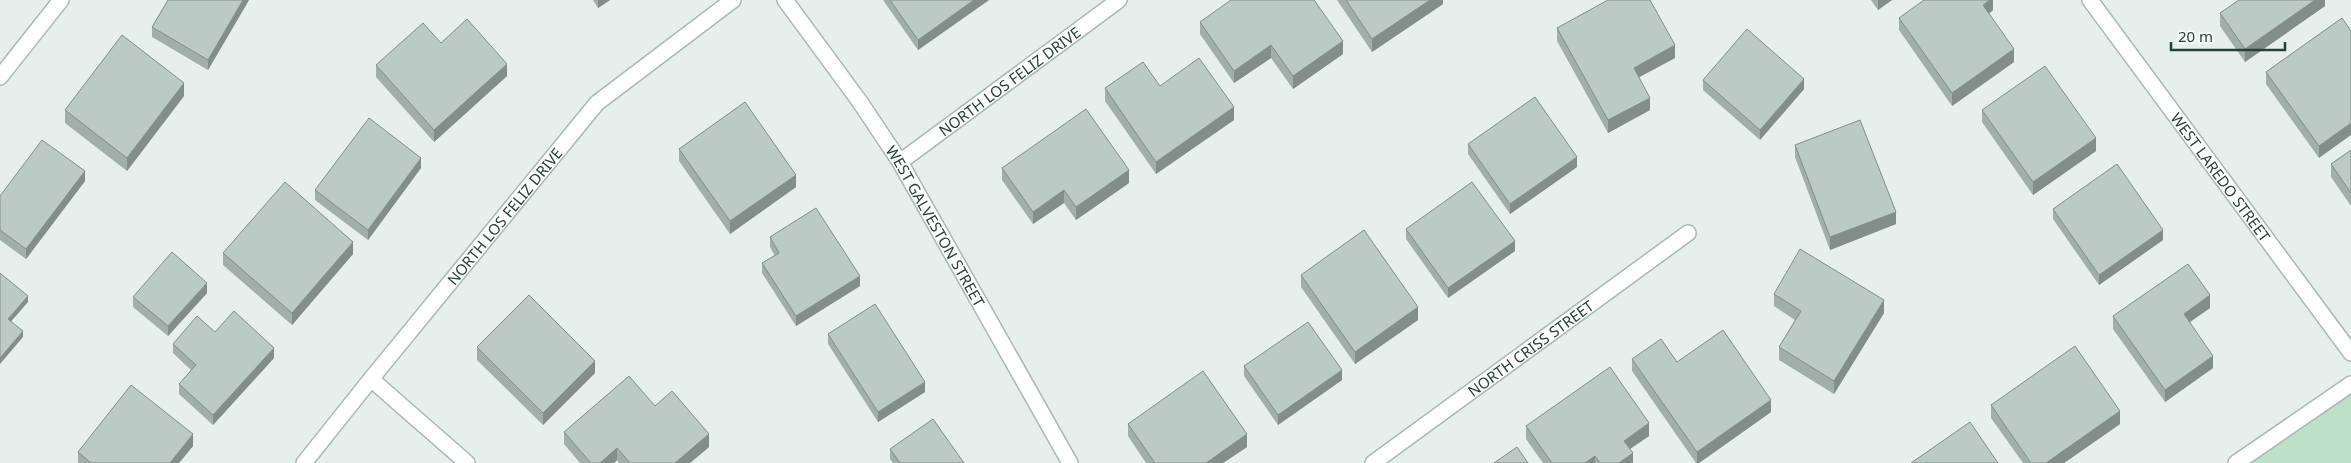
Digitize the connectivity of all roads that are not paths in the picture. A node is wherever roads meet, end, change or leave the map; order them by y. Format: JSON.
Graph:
{"nodes":[{"id":1,"x":61,"y":0,"type":"edge"},
{"id":2,"x":732,"y":0,"type":"edge"},
{"id":3,"x":785,"y":0,"type":"edge"},
{"id":4,"x":1119,"y":0,"type":"edge"},
{"id":5,"x":2090,"y":0,"type":"edge"},
{"id":6,"x":0,"y":76,"type":"edge"},
{"id":7,"x":900,"y":162,"type":"junction"},
{"id":8,"x":1688,"y":233,"type":"dead end"},
{"id":9,"x":2351,"y":353,"type":"edge"},
{"id":10,"x":370,"y":379,"type":"junction"},
{"id":11,"x":2351,"y":384,"type":"edge"},
{"id":12,"x":304,"y":463,"type":"edge"},
{"id":13,"x":466,"y":463,"type":"edge"},
{"id":14,"x":1070,"y":463,"type":"edge"},
{"id":15,"x":1373,"y":463,"type":"edge"},
{"id":16,"x":2236,"y":463,"type":"edge"}],
"edges":[{"from":1,"to":6,"type":"street"},
{"from":2,"to":10,"type":"street","name":"NORTH LOS FELIZ DRIVE"},
{"from":3,"to":7,"type":"street","name":"WEST GALVESTON STREET"},
{"from":4,"to":7,"type":"street","name":"NORTH LOS FELIZ DRIVE"},
{"from":5,"to":9,"type":"street","name":"WEST LAREDO STREET"},
{"from":7,"to":14,"type":"street","name":"WEST GALVESTON STREET"},
{"from":8,"to":15,"type":"street","name":"NORTH CRISS STREET"},
{"from":10,"to":12,"type":"street","name":"NORTH LOS FELIZ DRIVE"},
{"from":10,"to":13,"type":"street"},
{"from":11,"to":16,"type":"street"}]}
